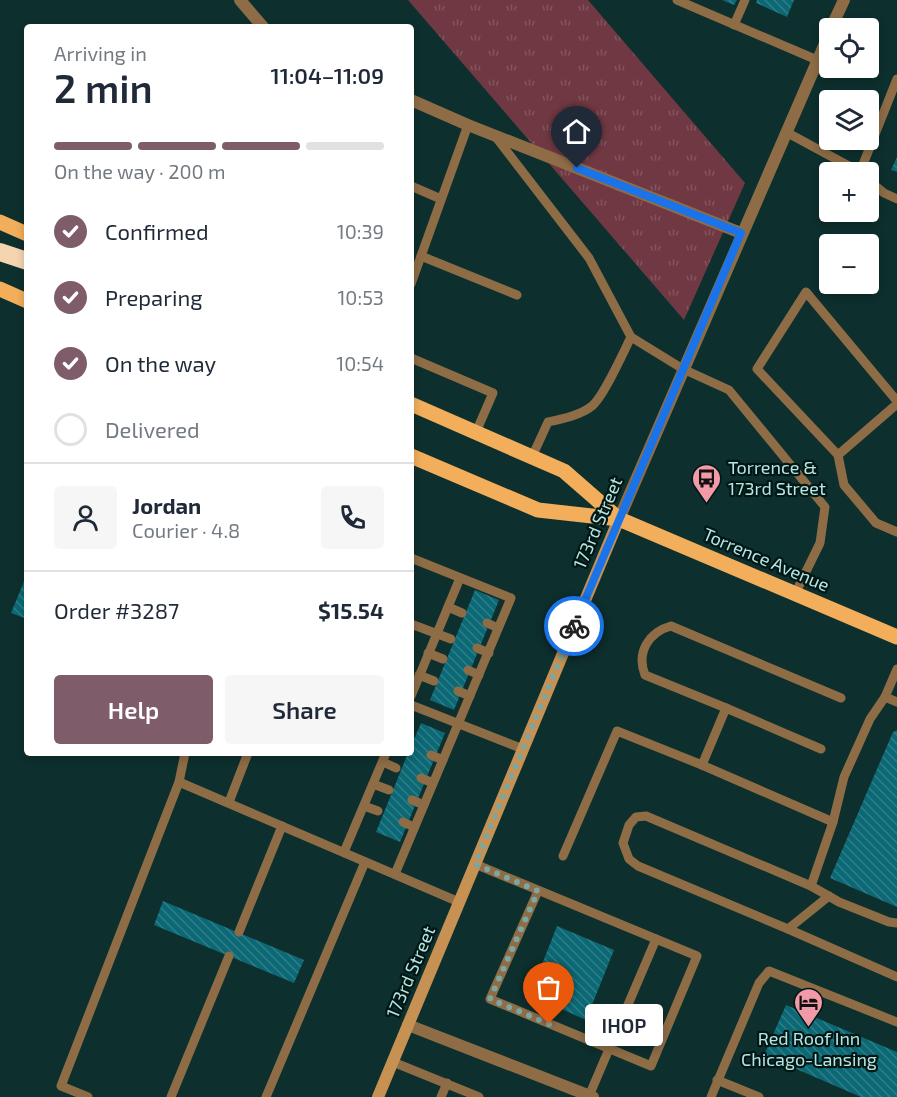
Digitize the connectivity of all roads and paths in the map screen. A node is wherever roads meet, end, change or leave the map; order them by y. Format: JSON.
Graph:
{"nodes":[{"id":1,"x":240,"y":0,"type":"edge"},
{"id":2,"x":677,"y":0,"type":"edge"},
{"id":3,"x":745,"y":0,"type":"edge"},
{"id":4,"x":844,"y":0,"type":"edge"},
{"id":5,"x":836,"y":18,"type":"edge"},
{"id":6,"x":260,"y":24,"type":"edge"},
{"id":7,"x":734,"y":25,"type":"junction"},
{"id":8,"x":819,"y":55,"type":"edge"},
{"id":9,"x":817,"y":60,"type":"junction"},
{"id":10,"x":897,"y":80,"type":"edge"},
{"id":11,"x":414,"y":101,"type":"edge"},
{"id":12,"x":468,"y":125,"type":"junction"},
{"id":13,"x":786,"y":132,"type":"junction"},
{"id":14,"x":495,"y":136,"type":"junction"},
{"id":15,"x":842,"y":162,"type":"edge"},
{"id":16,"x":864,"y":162,"type":"edge"},
{"id":17,"x":414,"y":187,"type":"edge"},
{"id":18,"x":879,"y":189,"type":"edge"},
{"id":19,"x":441,"y":199,"type":"junction"},
{"id":20,"x":897,"y":199,"type":"edge"},
{"id":21,"x":0,"y":222,"type":"edge"},
{"id":22,"x":24,"y":233,"type":"edge"},
{"id":23,"x":741,"y":233,"type":"junction"},
{"id":24,"x":0,"y":252,"type":"edge"},
{"id":25,"x":421,"y":256,"type":"junction"},
{"id":26,"x":24,"y":260,"type":"edge"},
{"id":27,"x":414,"y":276,"type":"edge"},
{"id":28,"x":0,"y":289,"type":"edge"},
{"id":29,"x":517,"y":295,"type":"dead end"},
{"id":30,"x":24,"y":300,"type":"edge"},
{"id":31,"x":631,"y":338,"type":"junction"},
{"id":32,"x":414,"y":359,"type":"edge"},
{"id":33,"x":683,"y":369,"type":"junction"},
{"id":34,"x":897,"y":403,"type":"edge"},
{"id":35,"x":414,"y":405,"type":"edge"},
{"id":36,"x":476,"y":432,"type":"junction"},
{"id":37,"x":838,"y":455,"type":"junction"},
{"id":38,"x":414,"y":457,"type":"edge"},
{"id":39,"x":532,"y":457,"type":"junction"},
{"id":40,"x":619,"y":519,"type":"junction"},
{"id":41,"x":897,"y":532,"type":"edge"},
{"id":42,"x":414,"y":559,"type":"edge"},
{"id":43,"x":460,"y":578,"type":"junction"},
{"id":44,"x":795,"y":594,"type":"junction"},
{"id":45,"x":448,"y":607,"type":"junction"},
{"id":46,"x":462,"y":613,"type":"dead end"},
{"id":47,"x":487,"y":623,"type":"dead end"},
{"id":48,"x":414,"y":625,"type":"edge"},
{"id":49,"x":498,"y":628,"type":"junction"},
{"id":50,"x":436,"y":634,"type":"junction"},
{"id":51,"x":897,"y":637,"type":"edge"},
{"id":52,"x":451,"y":639,"type":"dead end"},
{"id":53,"x":477,"y":648,"type":"dead end"},
{"id":54,"x":428,"y":653,"type":"junction"},
{"id":55,"x":489,"y":653,"type":"junction"},
{"id":56,"x":443,"y":659,"type":"dead end"},
{"id":57,"x":897,"y":669,"type":"edge"},
{"id":58,"x":468,"y":670,"type":"dead end"},
{"id":59,"x":419,"y":675,"type":"junction"},
{"id":60,"x":479,"y":675,"type":"junction"},
{"id":61,"x":434,"y":681,"type":"dead end"},
{"id":62,"x":414,"y":688,"type":"edge"},
{"id":63,"x":458,"y":691,"type":"dead end"},
{"id":64,"x":470,"y":696,"type":"junction"},
{"id":65,"x":885,"y":697,"type":"junction"},
{"id":66,"x":841,"y":698,"type":"dead end"},
{"id":67,"x":897,"y":702,"type":"edge"},
{"id":68,"x":414,"y":706,"type":"edge"},
{"id":69,"x":726,"y":708,"type":"junction"},
{"id":70,"x":458,"y":723,"type":"junction"},
{"id":71,"x":523,"y":749,"type":"junction"},
{"id":72,"x":821,"y":749,"type":"dead end"},
{"id":73,"x":431,"y":755,"type":"dead end"},
{"id":74,"x":184,"y":756,"type":"edge"},
{"id":75,"x":247,"y":756,"type":"edge"},
{"id":76,"x":385,"y":758,"type":"edge"},
{"id":77,"x":442,"y":760,"type":"junction"},
{"id":78,"x":702,"y":765,"type":"junction"},
{"id":79,"x":396,"y":768,"type":"dead end"},
{"id":80,"x":421,"y":778,"type":"dead end"},
{"id":81,"x":179,"y":782,"type":"junction"},
{"id":82,"x":433,"y":783,"type":"junction"},
{"id":83,"x":373,"y":784,"type":"junction"},
{"id":84,"x":389,"y":790,"type":"dead end"},
{"id":85,"x":412,"y":800,"type":"dead end"},
{"id":86,"x":229,"y":802,"type":"junction"},
{"id":87,"x":424,"y":805,"type":"junction"},
{"id":88,"x":364,"y":806,"type":"junction"},
{"id":89,"x":378,"y":811,"type":"dead end"},
{"id":90,"x":403,"y":822,"type":"dead end"},
{"id":91,"x":833,"y":822,"type":"junction"},
{"id":92,"x":282,"y":826,"type":"junction"},
{"id":93,"x":414,"y":827,"type":"junction"},
{"id":94,"x":344,"y":852,"type":"junction"},
{"id":95,"x":563,"y":856,"type":"dead end"},
{"id":96,"x":365,"y":862,"type":"junction"},
{"id":97,"x":475,"y":864,"type":"junction"},
{"id":98,"x":395,"y":874,"type":"junction"},
{"id":99,"x":811,"y":886,"type":"junction"},
{"id":100,"x":538,"y":891,"type":"junction"},
{"id":101,"x":829,"y":896,"type":"junction"},
{"id":102,"x":459,"y":902,"type":"junction"},
{"id":103,"x":897,"y":923,"type":"edge"},
{"id":104,"x":788,"y":929,"type":"junction"},
{"id":105,"x":239,"y":932,"type":"dead end"},
{"id":106,"x":656,"y":939,"type":"junction"},
{"id":107,"x":229,"y":956,"type":"dead end"},
{"id":108,"x":897,"y":977,"type":"edge"},
{"id":109,"x":897,"y":1022,"type":"edge"},
{"id":110,"x":408,"y":1024,"type":"junction"},
{"id":111,"x":609,"y":1049,"type":"junction"},
{"id":112,"x":393,"y":1062,"type":"junction"},
{"id":113,"x":717,"y":1080,"type":"junction"},
{"id":114,"x":447,"y":1083,"type":"junction"},
{"id":115,"x":591,"y":1096,"type":"edge"},
{"id":116,"x":88,"y":1097,"type":"edge"},
{"id":117,"x":171,"y":1097,"type":"edge"},
{"id":118,"x":266,"y":1097,"type":"edge"},
{"id":119,"x":378,"y":1097,"type":"edge"},
{"id":120,"x":441,"y":1097,"type":"edge"},
{"id":121,"x":479,"y":1097,"type":"edge"},
{"id":122,"x":711,"y":1097,"type":"edge"},
{"id":123,"x":759,"y":1097,"type":"edge"}],
"edges":[{"from":1,"to":6,"type":"street"},
{"from":2,"to":7,"type":"lane"},
{"from":3,"to":7,"type":"lane"},
{"from":4,"to":5,"type":"street","name":"173rd Street"},
{"from":7,"to":9,"type":"lane"},
{"from":8,"to":9,"type":"street","name":"173rd Street"},
{"from":9,"to":13,"type":"street","name":"173rd Street"},
{"from":10,"to":16,"type":"lane"},
{"from":11,"to":12,"type":"street"},
{"from":12,"to":14,"type":"street"},
{"from":12,"to":19,"type":"lane"},
{"from":13,"to":15,"type":"lane"},
{"from":13,"to":23,"type":"street","name":"173rd Street"},
{"from":14,"to":23,"type":"street"},
{"from":14,"to":31,"type":"lane"},
{"from":17,"to":19,"type":"lane"},
{"from":18,"to":20,"type":"lane"},
{"from":19,"to":25,"type":"lane"},
{"from":21,"to":22,"type":"main road"},
{"from":23,"to":33,"type":"street","name":"173rd Street"},
{"from":24,"to":26,"type":"highway"},
{"from":25,"to":27,"type":"lane"},
{"from":25,"to":29,"type":"lane"},
{"from":28,"to":30,"type":"main road"},
{"from":31,"to":33,"type":"lane"},
{"from":31,"to":39,"type":"lane"},
{"from":32,"to":36,"type":"lane"},
{"from":33,"to":40,"type":"street","name":"173rd Street"},
{"from":33,"to":44,"type":"lane"},
{"from":34,"to":37,"type":"lane"},
{"from":34,"to":37,"type":"lane"},
{"from":35,"to":36,"type":"main road","name":"Torrence Avenue"},
{"from":36,"to":39,"type":"main road","name":"Torrence Avenue"},
{"from":37,"to":41,"type":"lane"},
{"from":38,"to":40,"type":"main road","name":"Torrence Avenue"},
{"from":39,"to":40,"type":"main road","name":"Torrence Avenue"},
{"from":40,"to":44,"type":"main road","name":"Torrence Avenue"},
{"from":40,"to":71,"type":"street","name":"173rd Street"},
{"from":42,"to":43,"type":"lane"},
{"from":43,"to":45,"type":"lane"},
{"from":43,"to":49,"type":"lane"},
{"from":44,"to":51,"type":"main road","name":"Torrence Avenue"},
{"from":45,"to":46,"type":"lane"},
{"from":45,"to":50,"type":"lane"},
{"from":47,"to":49,"type":"lane"},
{"from":48,"to":50,"type":"lane"},
{"from":49,"to":55,"type":"lane"},
{"from":50,"to":52,"type":"lane"},
{"from":50,"to":54,"type":"lane"},
{"from":53,"to":55,"type":"lane"},
{"from":54,"to":56,"type":"lane"},
{"from":54,"to":59,"type":"lane"},
{"from":55,"to":60,"type":"lane"},
{"from":57,"to":65,"type":"lane"},
{"from":58,"to":60,"type":"lane"},
{"from":59,"to":61,"type":"lane"},
{"from":59,"to":62,"type":"lane"},
{"from":60,"to":64,"type":"lane"},
{"from":63,"to":64,"type":"lane"},
{"from":64,"to":70,"type":"lane"},
{"from":65,"to":67,"type":"lane"},
{"from":65,"to":91,"type":"lane"},
{"from":66,"to":69,"type":"lane"},
{"from":68,"to":70,"type":"lane"},
{"from":69,"to":72,"type":"lane"},
{"from":69,"to":78,"type":"lane"},
{"from":70,"to":71,"type":"lane"},
{"from":70,"to":77,"type":"lane"},
{"from":71,"to":97,"type":"street","name":"173rd Street"},
{"from":73,"to":77,"type":"lane"},
{"from":74,"to":81,"type":"lane"},
{"from":75,"to":86,"type":"lane"},
{"from":76,"to":79,"type":"lane"},
{"from":76,"to":83,"type":"lane"},
{"from":77,"to":82,"type":"lane"},
{"from":78,"to":91,"type":"lane"},
{"from":78,"to":95,"type":"lane"},
{"from":80,"to":82,"type":"lane"},
{"from":81,"to":86,"type":"lane"},
{"from":81,"to":116,"type":"lane"},
{"from":82,"to":87,"type":"lane"},
{"from":83,"to":84,"type":"lane"},
{"from":83,"to":88,"type":"lane"},
{"from":85,"to":87,"type":"lane"},
{"from":86,"to":92,"type":"lane"},
{"from":87,"to":93,"type":"lane"},
{"from":88,"to":89,"type":"lane"},
{"from":88,"to":94,"type":"lane"},
{"from":90,"to":93,"type":"lane"},
{"from":91,"to":99,"type":"lane"},
{"from":92,"to":94,"type":"lane"},
{"from":92,"to":105,"type":"lane"},
{"from":93,"to":98,"type":"lane"},
{"from":94,"to":96,"type":"lane"},
{"from":96,"to":98,"type":"lane"},
{"from":96,"to":118,"type":"lane"},
{"from":97,"to":100,"type":"lane"},
{"from":97,"to":102,"type":"street","name":"173rd Street"},
{"from":98,"to":102,"type":"lane"},
{"from":99,"to":101,"type":"lane"},
{"from":99,"to":104,"type":"lane"},
{"from":100,"to":106,"type":"lane"},
{"from":100,"to":111,"type":"lane"},
{"from":101,"to":103,"type":"lane"},
{"from":101,"to":104,"type":"lane"},
{"from":102,"to":110,"type":"street","name":"173rd Street"},
{"from":104,"to":108,"type":"lane"},
{"from":106,"to":111,"type":"lane"},
{"from":106,"to":111,"type":"lane"},
{"from":107,"to":117,"type":"lane"},
{"from":109,"to":113,"type":"lane"},
{"from":110,"to":112,"type":"street","name":"173rd Street"},
{"from":110,"to":115,"type":"street"},
{"from":111,"to":115,"type":"lane"},
{"from":112,"to":114,"type":"lane"},
{"from":112,"to":119,"type":"street","name":"173rd Street"},
{"from":113,"to":122,"type":"lane"},
{"from":113,"to":123,"type":"lane"},
{"from":114,"to":120,"type":"lane"},
{"from":114,"to":121,"type":"lane"}]}
